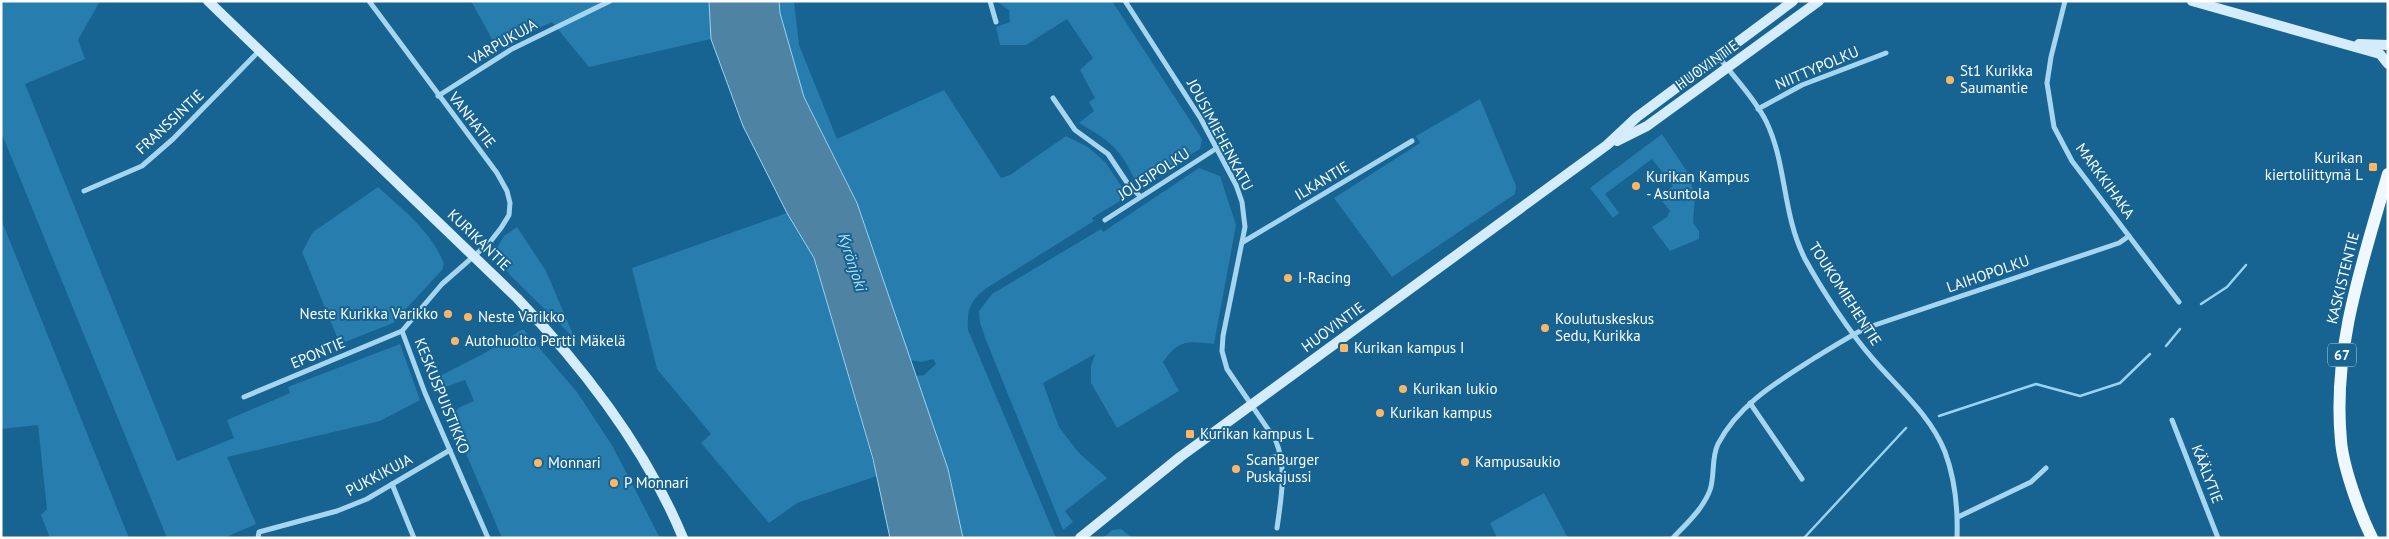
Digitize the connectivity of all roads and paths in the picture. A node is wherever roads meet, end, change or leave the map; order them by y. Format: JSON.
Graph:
{"nodes":[{"id":1,"x":208,"y":1,"type":"edge"},
{"id":2,"x":368,"y":1,"type":"edge"},
{"id":3,"x":610,"y":1,"type":"edge"},
{"id":4,"x":990,"y":1,"type":"edge"},
{"id":5,"x":1125,"y":1,"type":"edge"},
{"id":6,"x":1792,"y":1,"type":"edge"},
{"id":7,"x":1819,"y":1,"type":"edge"},
{"id":8,"x":2065,"y":1,"type":"edge"},
{"id":9,"x":2192,"y":1,"type":"edge"},
{"id":10,"x":996,"y":22,"type":"dead end"},
{"id":11,"x":2340,"y":42,"type":"junction"},
{"id":12,"x":2388,"y":45,"type":"edge"},
{"id":13,"x":259,"y":50,"type":"junction"},
{"id":14,"x":1886,"y":53,"type":"dead end"},
{"id":15,"x":1719,"y":56,"type":"junction"},
{"id":16,"x":2388,"y":64,"type":"edge"},
{"id":17,"x":1728,"y":68,"type":"junction"},
{"id":18,"x":438,"y":96,"type":"junction"},
{"id":19,"x":1053,"y":98,"type":"dead end"},
{"id":20,"x":1758,"y":109,"type":"junction"},
{"id":21,"x":1412,"y":141,"type":"dead end"},
{"id":22,"x":1607,"y":145,"type":"junction"},
{"id":23,"x":1216,"y":148,"type":"junction"},
{"id":24,"x":2388,"y":174,"type":"edge"},
{"id":25,"x":84,"y":191,"type":"dead end"},
{"id":26,"x":1140,"y":196,"type":"junction"},
{"id":27,"x":1105,"y":220,"type":"dead end"},
{"id":28,"x":2129,"y":236,"type":"junction"},
{"id":29,"x":1243,"y":242,"type":"junction"},
{"id":30,"x":473,"y":256,"type":"junction"},
{"id":31,"x":2179,"y":302,"type":"dead end"},
{"id":32,"x":402,"y":331,"type":"junction"},
{"id":33,"x":1854,"y":334,"type":"junction"},
{"id":34,"x":244,"y":397,"type":"dead end"},
{"id":35,"x":1750,"y":403,"type":"junction"},
{"id":36,"x":1250,"y":405,"type":"junction"},
{"id":37,"x":2172,"y":420,"type":"dead end"},
{"id":38,"x":450,"y":450,"type":"junction"},
{"id":39,"x":1281,"y":455,"type":"junction"},
{"id":40,"x":1265,"y":460,"type":"dead end"},
{"id":41,"x":2046,"y":468,"type":"dead end"},
{"id":42,"x":1802,"y":479,"type":"dead end"},
{"id":43,"x":392,"y":484,"type":"junction"},
{"id":44,"x":1958,"y":517,"type":"junction"},
{"id":45,"x":1277,"y":528,"type":"dead end"},
{"id":46,"x":259,"y":535,"type":"edge"},
{"id":47,"x":414,"y":538,"type":"edge"},
{"id":48,"x":488,"y":538,"type":"edge"},
{"id":49,"x":683,"y":538,"type":"edge"},
{"id":50,"x":1080,"y":538,"type":"edge"},
{"id":51,"x":1672,"y":538,"type":"edge"},
{"id":52,"x":1957,"y":538,"type":"edge"},
{"id":53,"x":2218,"y":538,"type":"edge"},
{"id":54,"x":2372,"y":538,"type":"edge"}],
"edges":[{"from":1,"to":13,"type":"main road","name":"KURIKANTIE"},
{"from":2,"to":18,"type":"street","name":"VANHATIE"},
{"from":3,"to":18,"type":"street","name":"VARPUKUJA"},
{"from":4,"to":10,"type":"street"},
{"from":5,"to":23,"type":"street","name":"JOUSIMIEHENKATU"},
{"from":6,"to":15,"type":"main road","name":"HUOVINTIE"},
{"from":7,"to":17,"type":"main road","name":"HUOVINTIE"},
{"from":8,"to":28,"type":"street","name":"MARKKIHAKA"},
{"from":9,"to":11,"type":"main road"},
{"from":11,"to":12,"type":"main road"},
{"from":11,"to":16,"type":"main road"},
{"from":13,"to":25,"type":"street","name":"FRANSSINTIE"},
{"from":13,"to":30,"type":"main road","name":"KURIKANTIE"},
{"from":14,"to":20,"type":"street","name":"NIITTYPOLKU"},
{"from":15,"to":17,"type":"street","name":"TOUKOMIEHENTIE"},
{"from":15,"to":22,"type":"main road","name":"HUOVINTIE"},
{"from":17,"to":20,"type":"street","name":"TOUKOMIEHENTIE"},
{"from":17,"to":22,"type":"main road","name":"HUOVINTIE"},
{"from":18,"to":30,"type":"street","name":"VANHATIE"},
{"from":19,"to":26,"type":"street"},
{"from":20,"to":33,"type":"street","name":"TOUKOMIEHENTIE"},
{"from":21,"to":29,"type":"street","name":"ILKANTIE"},
{"from":22,"to":36,"type":"main road","name":"HUOVINTIE"},
{"from":23,"to":26,"type":"street","name":"JOUSIPOLKU"},
{"from":23,"to":29,"type":"street","name":"JOUSIMIEHENKATU"},
{"from":24,"to":54,"type":"main road","name":"KASKISTENTIE","number":"67"},
{"from":26,"to":27,"type":"street","name":"JOUSIPOLKU"},
{"from":28,"to":31,"type":"street","name":"MARKKIHAKA"},
{"from":28,"to":33,"type":"street","name":"LAIHOPOLKU"},
{"from":29,"to":36,"type":"street","name":"JOUSIMIEHENKATU"},
{"from":30,"to":32,"type":"street","name":"KESKUSPUISTIKKO"},
{"from":30,"to":49,"type":"main road","name":"KURIKANTIE"},
{"from":32,"to":34,"type":"street","name":"EPONTIE"},
{"from":32,"to":38,"type":"street","name":"KESKUSPUISTIKKO"},
{"from":33,"to":35,"type":"street","name":"LAIHOPOLKU"},
{"from":33,"to":44,"type":"street","name":"TOUKOMIEHENTIE"},
{"from":35,"to":42,"type":"street"},
{"from":35,"to":51,"type":"street","name":"LAIHOPOLKU"},
{"from":36,"to":39,"type":"street","name":"JOUSIMIEHENKATU"},
{"from":36,"to":50,"type":"main road","name":"HUOVINTIE"},
{"from":37,"to":53,"type":"street","name":"KÄÄLYTIE"},
{"from":38,"to":43,"type":"street","name":"PUKKIKUJA"},
{"from":38,"to":48,"type":"street","name":"KESKUSPUISTIKKO"},
{"from":39,"to":40,"type":"street"},
{"from":39,"to":45,"type":"street"},
{"from":41,"to":44,"type":"street"},
{"from":43,"to":46,"type":"street","name":"PUKKIKUJA"},
{"from":43,"to":47,"type":"street"},
{"from":44,"to":52,"type":"street","name":"TOUKOMIEHENTIE"}]}
